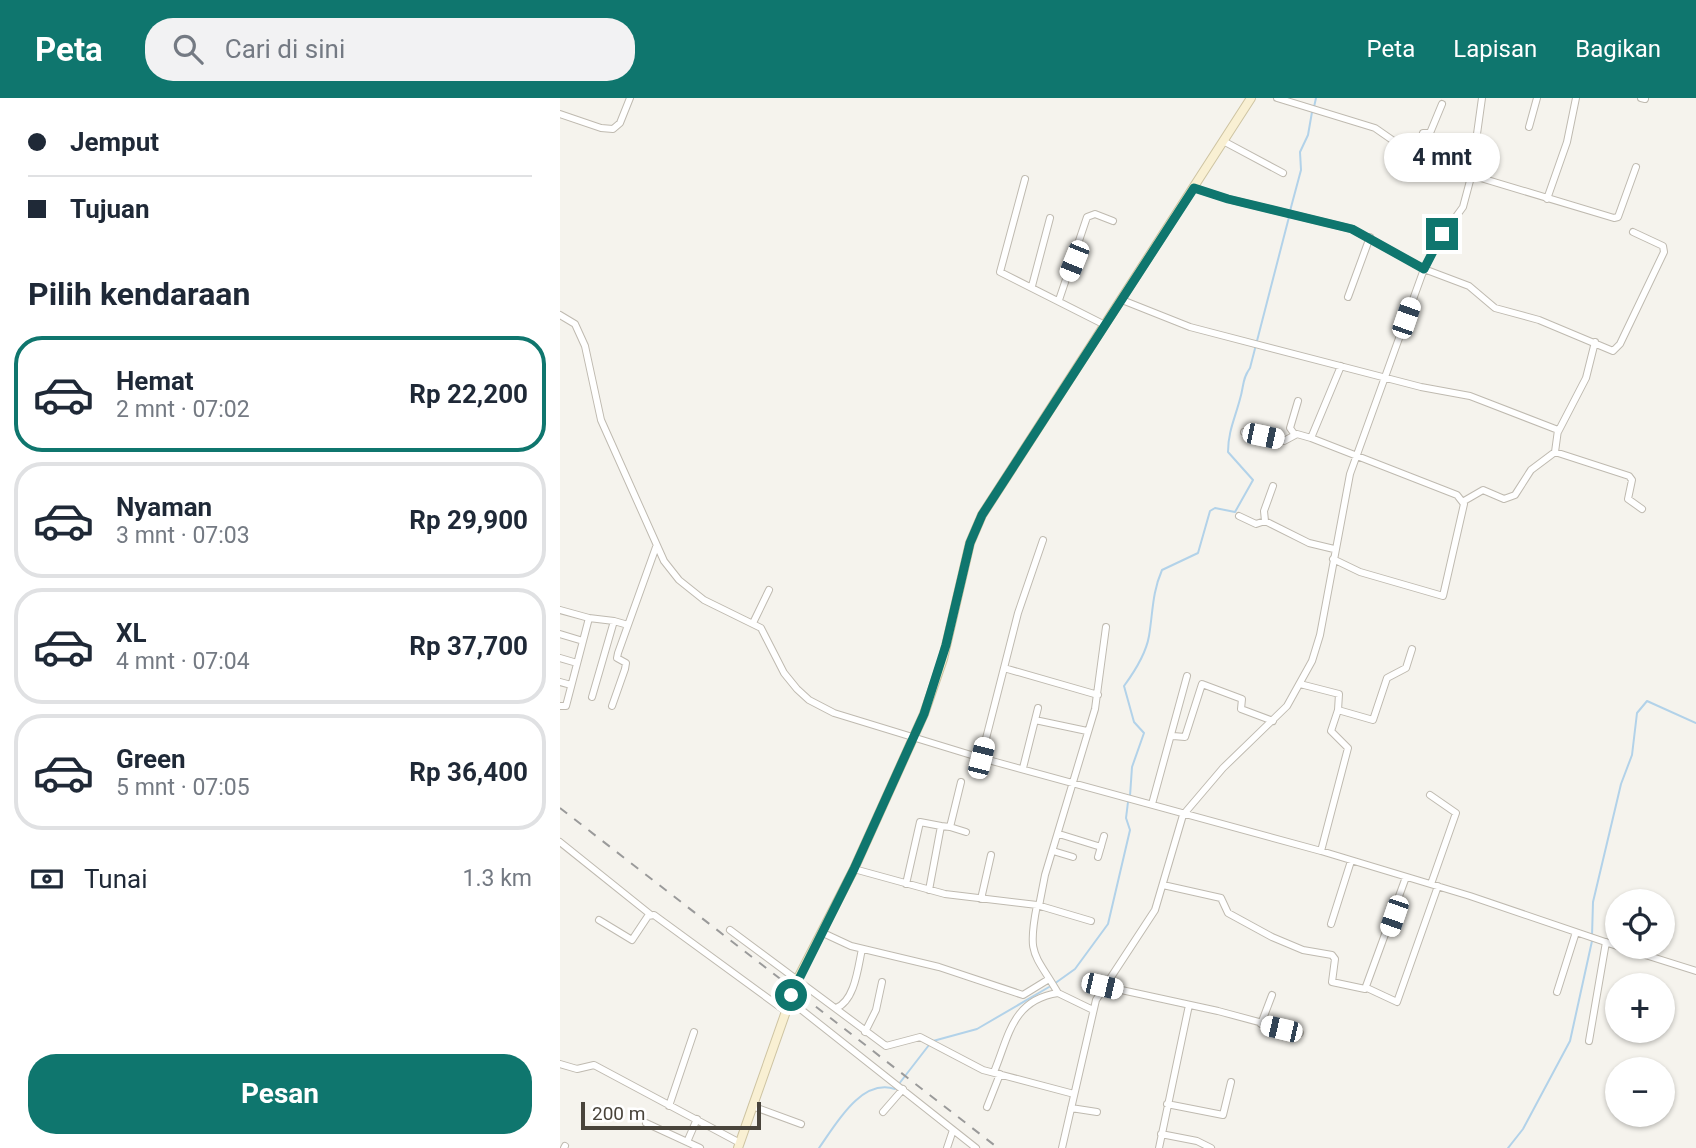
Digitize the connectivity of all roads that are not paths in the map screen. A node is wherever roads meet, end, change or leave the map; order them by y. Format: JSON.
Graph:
{"nodes":[{"id":1,"x":630,"y":98,"type":"edge"},
{"id":2,"x":1251,"y":98,"type":"edge"},
{"id":3,"x":1277,"y":98,"type":"edge"},
{"id":4,"x":1482,"y":98,"type":"edge"},
{"id":5,"x":1537,"y":98,"type":"edge"},
{"id":6,"x":1576,"y":98,"type":"edge"},
{"id":7,"x":1442,"y":104,"type":"dead end"},
{"id":8,"x":560,"y":114,"type":"edge"},
{"id":9,"x":1529,"y":127,"type":"dead end"},
{"id":10,"x":1225,"y":142,"type":"junction"},
{"id":11,"x":1415,"y":158,"type":"junction"},
{"id":12,"x":1636,"y":167,"type":"dead end"},
{"id":13,"x":1283,"y":173,"type":"dead end"},
{"id":14,"x":1471,"y":177,"type":"junction"},
{"id":15,"x":1025,"y":179,"type":"dead end"},
{"id":16,"x":1194,"y":188,"type":"junction"},
{"id":17,"x":1547,"y":199,"type":"junction"},
{"id":18,"x":1050,"y":218,"type":"dead end"},
{"id":19,"x":1113,"y":221,"type":"dead end"},
{"id":20,"x":1633,"y":232,"type":"dead end"},
{"id":21,"x":1370,"y":237,"type":"junction"},
{"id":22,"x":1424,"y":269,"type":"junction"},
{"id":23,"x":1032,"y":286,"type":"junction"},
{"id":24,"x":1348,"y":297,"type":"dead end"},
{"id":25,"x":1059,"y":300,"type":"junction"},
{"id":26,"x":1122,"y":300,"type":"junction"},
{"id":27,"x":560,"y":316,"type":"edge"},
{"id":28,"x":1105,"y":325,"type":"junction"},
{"id":29,"x":1595,"y":342,"type":"junction"},
{"id":30,"x":1341,"y":366,"type":"junction"},
{"id":31,"x":1384,"y":378,"type":"junction"},
{"id":32,"x":1298,"y":401,"type":"dead end"},
{"id":33,"x":1244,"y":432,"type":"dead end"},
{"id":34,"x":1559,"y":432,"type":"junction"},
{"id":35,"x":1294,"y":435,"type":"junction"},
{"id":36,"x":1311,"y":439,"type":"junction"},
{"id":37,"x":1555,"y":452,"type":"junction"},
{"id":38,"x":1356,"y":456,"type":"junction"},
{"id":39,"x":1273,"y":486,"type":"dead end"},
{"id":40,"x":1464,"y":501,"type":"junction"},
{"id":41,"x":1642,"y":509,"type":"dead end"},
{"id":42,"x":1239,"y":516,"type":"dead end"},
{"id":43,"x":1265,"y":522,"type":"junction"},
{"id":44,"x":1043,"y":540,"type":"dead end"},
{"id":45,"x":656,"y":547,"type":"junction"},
{"id":46,"x":1335,"y":549,"type":"junction"},
{"id":47,"x":1333,"y":559,"type":"junction"},
{"id":48,"x":769,"y":590,"type":"dead end"},
{"id":49,"x":560,"y":610,"type":"edge"},
{"id":50,"x":589,"y":618,"type":"junction"},
{"id":51,"x":614,"y":621,"type":"junction"},
{"id":52,"x":753,"y":623,"type":"junction"},
{"id":53,"x":628,"y":625,"type":"junction"},
{"id":54,"x":1106,"y":627,"type":"dead end"},
{"id":55,"x":560,"y":634,"type":"edge"},
{"id":56,"x":583,"y":641,"type":"junction"},
{"id":57,"x":1412,"y":649,"type":"dead end"},
{"id":58,"x":560,"y":658,"type":"edge"},
{"id":59,"x":577,"y":663,"type":"junction"},
{"id":60,"x":1004,"y":668,"type":"junction"},
{"id":61,"x":1187,"y":676,"type":"dead end"},
{"id":62,"x":560,"y":682,"type":"edge"},
{"id":63,"x":1300,"y":684,"type":"junction"},
{"id":64,"x":571,"y":685,"type":"junction"},
{"id":65,"x":1098,"y":695,"type":"junction"},
{"id":66,"x":592,"y":697,"type":"dead end"},
{"id":67,"x":560,"y":706,"type":"edge"},
{"id":68,"x":612,"y":706,"type":"dead end"},
{"id":69,"x":1038,"y":708,"type":"dead end"},
{"id":70,"x":1338,"y":710,"type":"junction"},
{"id":71,"x":1035,"y":720,"type":"junction"},
{"id":72,"x":1273,"y":721,"type":"junction"},
{"id":73,"x":1087,"y":731,"type":"junction"},
{"id":74,"x":1173,"y":736,"type":"junction"},
{"id":75,"x":912,"y":738,"type":"junction"},
{"id":76,"x":981,"y":758,"type":"junction"},
{"id":77,"x":1023,"y":768,"type":"junction"},
{"id":78,"x":961,"y":782,"type":"dead end"},
{"id":79,"x":1072,"y":783,"type":"junction"},
{"id":80,"x":1430,"y":796,"type":"dead end"},
{"id":81,"x":1152,"y":804,"type":"junction"},
{"id":82,"x":1183,"y":815,"type":"junction"},
{"id":83,"x":941,"y":826,"type":"junction"},
{"id":84,"x":950,"y":827,"type":"junction"},
{"id":85,"x":966,"y":832,"type":"dead end"},
{"id":86,"x":1059,"y":834,"type":"junction"},
{"id":87,"x":1104,"y":836,"type":"dead end"},
{"id":88,"x":560,"y":842,"type":"edge"},
{"id":89,"x":1101,"y":847,"type":"junction"},
{"id":90,"x":1054,"y":851,"type":"junction"},
{"id":91,"x":1321,"y":851,"type":"junction"},
{"id":92,"x":991,"y":855,"type":"dead end"},
{"id":93,"x":1073,"y":857,"type":"dead end"},
{"id":94,"x":1098,"y":857,"type":"dead end"},
{"id":95,"x":1351,"y":861,"type":"junction"},
{"id":96,"x":854,"y":869,"type":"junction"},
{"id":97,"x":1406,"y":877,"type":"junction"},
{"id":98,"x":906,"y":884,"type":"junction"},
{"id":99,"x":1163,"y":885,"type":"junction"},
{"id":100,"x":1434,"y":885,"type":"junction"},
{"id":101,"x":929,"y":890,"type":"junction"},
{"id":102,"x":981,"y":899,"type":"junction"},
{"id":103,"x":1038,"y":906,"type":"junction"},
{"id":104,"x":651,"y":915,"type":"junction"},
{"id":105,"x":599,"y":920,"type":"dead end"},
{"id":106,"x":1091,"y":921,"type":"dead end"},
{"id":107,"x":1331,"y":924,"type":"dead end"},
{"id":108,"x":730,"y":930,"type":"dead end"},
{"id":109,"x":823,"y":933,"type":"junction"},
{"id":110,"x":1576,"y":933,"type":"junction"},
{"id":111,"x":1605,"y":942,"type":"edge"},
{"id":112,"x":1605,"y":948,"type":"edge"},
{"id":113,"x":862,"y":949,"type":"junction"},
{"id":114,"x":1659,"y":959,"type":"edge"},
{"id":115,"x":1696,"y":971,"type":"edge"},
{"id":116,"x":1049,"y":979,"type":"junction"},
{"id":117,"x":797,"y":980,"type":"junction"},
{"id":118,"x":882,"y":982,"type":"dead end"},
{"id":119,"x":1102,"y":986,"type":"junction"},
{"id":120,"x":1367,"y":988,"type":"junction"},
{"id":121,"x":1057,"y":991,"type":"junction"},
{"id":122,"x":1557,"y":992,"type":"dead end"},
{"id":123,"x":1272,"y":995,"type":"dead end"},
{"id":124,"x":789,"y":1000,"type":"junction"},
{"id":125,"x":778,"y":1005,"type":"junction"},
{"id":126,"x":1189,"y":1005,"type":"junction"},
{"id":127,"x":836,"y":1008,"type":"junction"},
{"id":128,"x":1093,"y":1010,"type":"junction"},
{"id":129,"x":1261,"y":1024,"type":"junction"},
{"id":130,"x":694,"y":1032,"type":"dead end"},
{"id":131,"x":865,"y":1032,"type":"junction"},
{"id":132,"x":1300,"y":1033,"type":"dead end"},
{"id":133,"x":1589,"y":1041,"type":"dead end"},
{"id":134,"x":560,"y":1064,"type":"edge"},
{"id":135,"x":997,"y":1073,"type":"junction"},
{"id":136,"x":1231,"y":1082,"type":"dead end"},
{"id":137,"x":902,"y":1088,"type":"junction"},
{"id":138,"x":1074,"y":1094,"type":"junction"},
{"id":139,"x":1167,"y":1104,"type":"junction"},
{"id":140,"x":669,"y":1105,"type":"junction"},
{"id":141,"x":752,"y":1106,"type":"junction"},
{"id":142,"x":987,"y":1107,"type":"dead end"},
{"id":143,"x":1071,"y":1108,"type":"junction"},
{"id":144,"x":883,"y":1112,"type":"dead end"},
{"id":145,"x":1097,"y":1112,"type":"dead end"},
{"id":146,"x":696,"y":1119,"type":"junction"},
{"id":147,"x":646,"y":1122,"type":"dead end"},
{"id":148,"x":801,"y":1124,"type":"dead end"},
{"id":149,"x":953,"y":1130,"type":"junction"},
{"id":150,"x":1161,"y":1134,"type":"junction"},
{"id":151,"x":687,"y":1142,"type":"junction"},
{"id":152,"x":739,"y":1145,"type":"edge"},
{"id":153,"x":700,"y":1148,"type":"edge"},
{"id":154,"x":947,"y":1148,"type":"edge"},
{"id":155,"x":976,"y":1148,"type":"edge"},
{"id":156,"x":1062,"y":1148,"type":"edge"},
{"id":157,"x":1159,"y":1148,"type":"edge"},
{"id":158,"x":1211,"y":1148,"type":"edge"}],
"edges":[{"from":1,"to":8,"type":"street"},
{"from":2,"to":10,"type":"street"},
{"from":3,"to":11,"type":"street"},
{"from":4,"to":14,"type":"street"},
{"from":5,"to":9,"type":"street"},
{"from":6,"to":17,"type":"street"},
{"from":7,"to":11,"type":"street"},
{"from":10,"to":13,"type":"street"},
{"from":10,"to":16,"type":"street"},
{"from":11,"to":14,"type":"street"},
{"from":12,"to":17,"type":"street"},
{"from":14,"to":17,"type":"street"},
{"from":14,"to":22,"type":"street"},
{"from":15,"to":23,"type":"street"},
{"from":16,"to":21,"type":"street"},
{"from":16,"to":26,"type":"street"},
{"from":18,"to":23,"type":"street"},
{"from":19,"to":25,"type":"street"},
{"from":20,"to":29,"type":"street"},
{"from":21,"to":22,"type":"street"},
{"from":21,"to":24,"type":"street"},
{"from":22,"to":29,"type":"street"},
{"from":22,"to":31,"type":"street"},
{"from":23,"to":25,"type":"street"},
{"from":25,"to":28,"type":"street"},
{"from":26,"to":28,"type":"street"},
{"from":26,"to":30,"type":"street"},
{"from":27,"to":45,"type":"street"},
{"from":28,"to":75,"type":"street"},
{"from":29,"to":34,"type":"street"},
{"from":30,"to":31,"type":"street"},
{"from":30,"to":36,"type":"street"},
{"from":31,"to":34,"type":"street"},
{"from":31,"to":38,"type":"street"},
{"from":32,"to":35,"type":"street"},
{"from":33,"to":35,"type":"street"},
{"from":34,"to":37,"type":"street"},
{"from":35,"to":36,"type":"street"},
{"from":36,"to":38,"type":"street"},
{"from":37,"to":40,"type":"street"},
{"from":37,"to":41,"type":"street"},
{"from":38,"to":40,"type":"street"},
{"from":38,"to":46,"type":"street"},
{"from":39,"to":43,"type":"street"},
{"from":40,"to":47,"type":"street"},
{"from":42,"to":43,"type":"street"},
{"from":43,"to":46,"type":"street"},
{"from":44,"to":60,"type":"street"},
{"from":45,"to":52,"type":"street"},
{"from":45,"to":53,"type":"street"},
{"from":46,"to":47,"type":"street"},
{"from":47,"to":63,"type":"street"},
{"from":48,"to":52,"type":"street"},
{"from":49,"to":50,"type":"street"},
{"from":50,"to":51,"type":"street"},
{"from":50,"to":56,"type":"street"},
{"from":51,"to":53,"type":"street"},
{"from":51,"to":66,"type":"street"},
{"from":52,"to":75,"type":"street"},
{"from":53,"to":68,"type":"street"},
{"from":54,"to":65,"type":"street"},
{"from":55,"to":56,"type":"street"},
{"from":56,"to":59,"type":"street"},
{"from":57,"to":70,"type":"street"},
{"from":58,"to":59,"type":"street"},
{"from":59,"to":64,"type":"street"},
{"from":60,"to":65,"type":"street"},
{"from":60,"to":76,"type":"street"},
{"from":61,"to":74,"type":"street"},
{"from":62,"to":64,"type":"street"},
{"from":63,"to":70,"type":"street"},
{"from":63,"to":72,"type":"street"},
{"from":64,"to":67,"type":"street"},
{"from":65,"to":73,"type":"street"},
{"from":69,"to":71,"type":"street"},
{"from":70,"to":91,"type":"street"},
{"from":71,"to":73,"type":"street"},
{"from":71,"to":77,"type":"street"},
{"from":72,"to":74,"type":"street"},
{"from":72,"to":82,"type":"street"},
{"from":73,"to":79,"type":"street"},
{"from":74,"to":81,"type":"street"},
{"from":75,"to":76,"type":"street"},
{"from":75,"to":96,"type":"street"},
{"from":76,"to":77,"type":"street"},
{"from":77,"to":79,"type":"street"},
{"from":78,"to":84,"type":"street"},
{"from":79,"to":81,"type":"street"},
{"from":79,"to":86,"type":"street"},
{"from":80,"to":100,"type":"street"},
{"from":81,"to":82,"type":"street"},
{"from":82,"to":91,"type":"street"},
{"from":82,"to":99,"type":"street"},
{"from":83,"to":84,"type":"street"},
{"from":83,"to":98,"type":"street"},
{"from":83,"to":101,"type":"street"},
{"from":84,"to":85,"type":"street"},
{"from":86,"to":89,"type":"street"},
{"from":86,"to":90,"type":"street"},
{"from":87,"to":89,"type":"street"},
{"from":88,"to":104,"type":"street"},
{"from":89,"to":94,"type":"street"},
{"from":90,"to":93,"type":"street"},
{"from":90,"to":103,"type":"street"},
{"from":91,"to":95,"type":"street"},
{"from":92,"to":102,"type":"street"},
{"from":95,"to":97,"type":"street"},
{"from":95,"to":107,"type":"street"},
{"from":96,"to":98,"type":"street"},
{"from":96,"to":109,"type":"street"},
{"from":97,"to":100,"type":"street"},
{"from":97,"to":120,"type":"street"},
{"from":98,"to":101,"type":"street"},
{"from":99,"to":119,"type":"street"},
{"from":99,"to":120,"type":"street"},
{"from":100,"to":110,"type":"street"},
{"from":100,"to":120,"type":"street"},
{"from":101,"to":102,"type":"street"},
{"from":102,"to":103,"type":"street"},
{"from":103,"to":106,"type":"street"},
{"from":103,"to":116,"type":"street"},
{"from":104,"to":105,"type":"street"},
{"from":104,"to":125,"type":"street"},
{"from":108,"to":117,"type":"street"},
{"from":109,"to":113,"type":"street"},
{"from":109,"to":117,"type":"street"},
{"from":110,"to":111,"type":"street"},
{"from":110,"to":122,"type":"street"},
{"from":112,"to":133,"type":"street"},
{"from":113,"to":116,"type":"street"},
{"from":113,"to":127,"type":"street"},
{"from":114,"to":115,"type":"street"},
{"from":116,"to":121,"type":"street"},
{"from":117,"to":124,"type":"street"},
{"from":117,"to":127,"type":"street"},
{"from":118,"to":131,"type":"street"},
{"from":119,"to":126,"type":"street"},
{"from":119,"to":128,"type":"street"},
{"from":121,"to":128,"type":"street"},
{"from":121,"to":135,"type":"street"},
{"from":123,"to":129,"type":"street"},
{"from":124,"to":125,"type":"street"},
{"from":124,"to":137,"type":"street"},
{"from":125,"to":141,"type":"street"},
{"from":126,"to":129,"type":"street"},
{"from":126,"to":139,"type":"street"},
{"from":127,"to":131,"type":"street"},
{"from":128,"to":138,"type":"street"},
{"from":129,"to":132,"type":"street"},
{"from":130,"to":140,"type":"street"},
{"from":131,"to":135,"type":"street"},
{"from":134,"to":140,"type":"street"},
{"from":135,"to":138,"type":"street"},
{"from":135,"to":142,"type":"street"},
{"from":136,"to":139,"type":"street"},
{"from":137,"to":144,"type":"street"},
{"from":137,"to":149,"type":"street"},
{"from":138,"to":143,"type":"street"},
{"from":139,"to":150,"type":"street"},
{"from":140,"to":146,"type":"street"},
{"from":141,"to":148,"type":"street"},
{"from":141,"to":152,"type":"street"},
{"from":143,"to":145,"type":"street"},
{"from":143,"to":156,"type":"street"},
{"from":146,"to":151,"type":"street"},
{"from":146,"to":152,"type":"street"},
{"from":147,"to":151,"type":"street"},
{"from":149,"to":154,"type":"street"},
{"from":149,"to":155,"type":"street"},
{"from":150,"to":157,"type":"street"},
{"from":150,"to":158,"type":"street"},
{"from":151,"to":153,"type":"street"}]}
